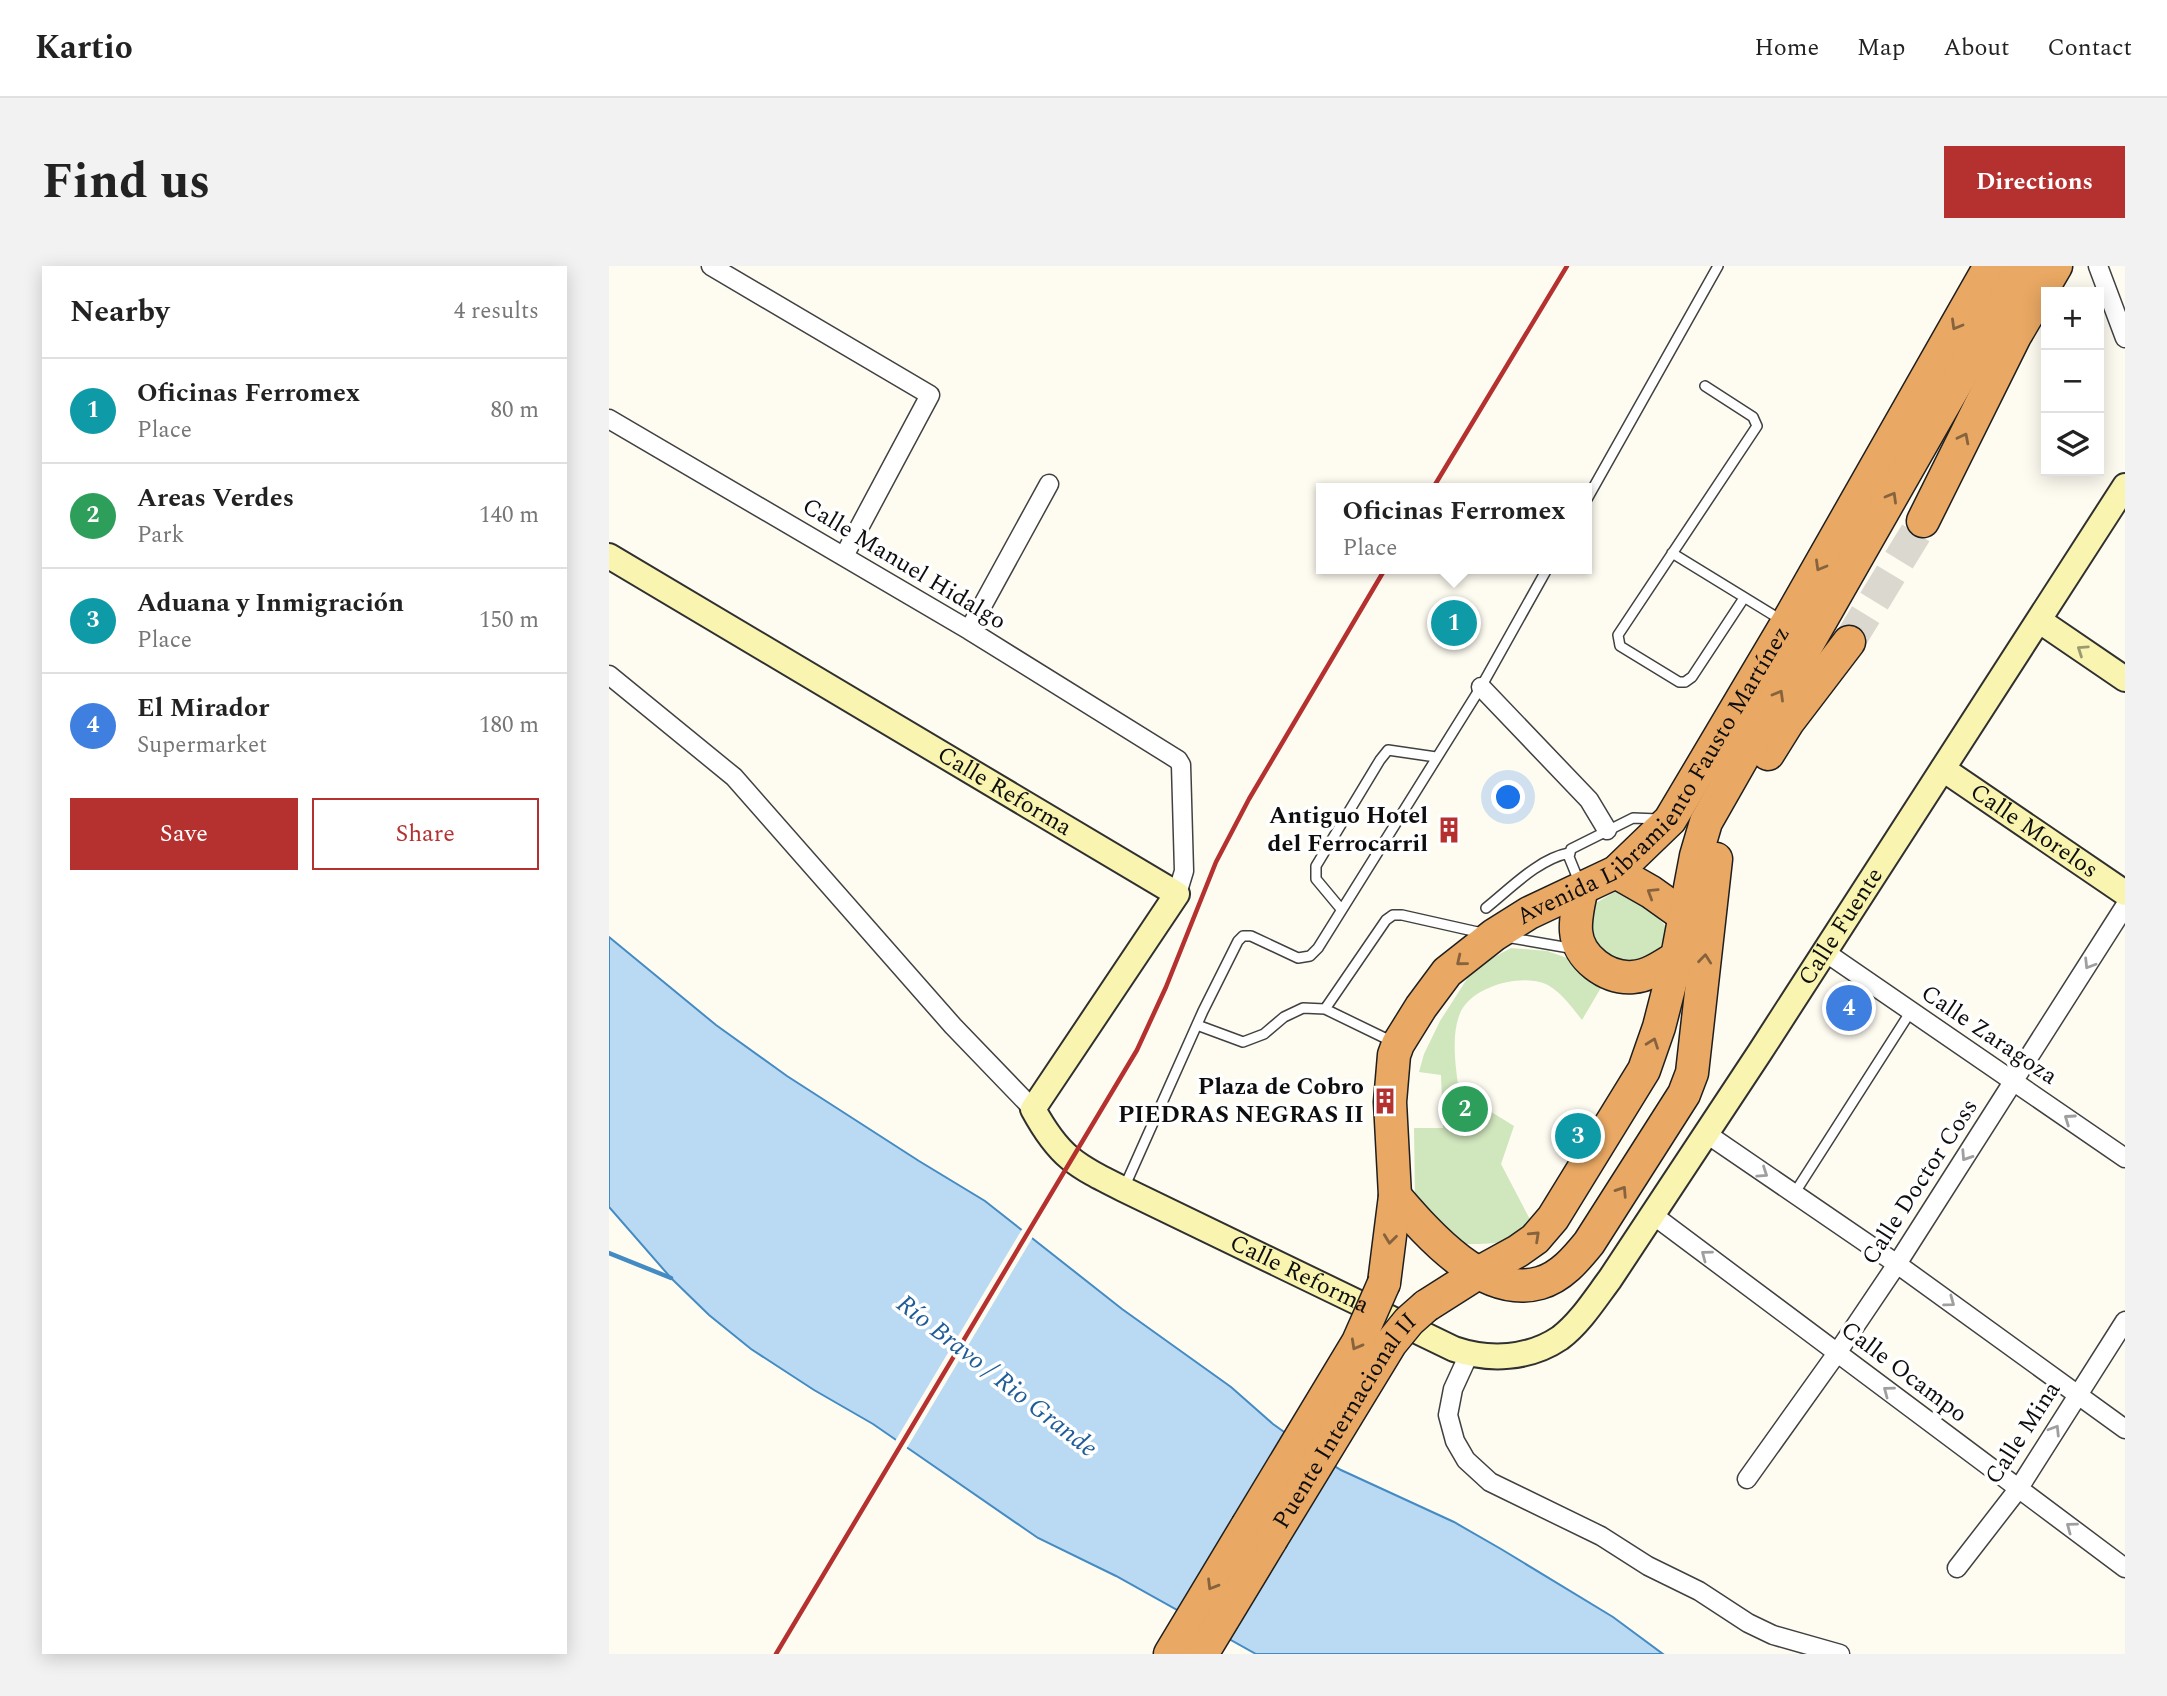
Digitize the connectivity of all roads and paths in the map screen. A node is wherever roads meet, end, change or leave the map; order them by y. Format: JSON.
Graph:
{"nodes":[{"id":1,"x":711,"y":266,"type":"edge"},
{"id":2,"x":1719,"y":266,"type":"edge"},
{"id":3,"x":1990,"y":266,"type":"edge"},
{"id":4,"x":2023,"y":266,"type":"edge"},
{"id":5,"x":2056,"y":266,"type":"edge"},
{"id":6,"x":2098,"y":266,"type":"edge"},
{"id":7,"x":2125,"y":338,"type":"edge"},
{"id":8,"x":1705,"y":386,"type":"dead end"},
{"id":9,"x":609,"y":419,"type":"edge"},
{"id":10,"x":1049,"y":484,"type":"dead end"},
{"id":11,"x":2125,"y":486,"type":"edge"},
{"id":12,"x":1592,"y":490,"type":"edge"},
{"id":13,"x":1923,"y":521,"type":"tunnel mouth"},
{"id":14,"x":1672,"y":553,"type":"junction"},
{"id":15,"x":609,"y":556,"type":"edge"},
{"id":16,"x":844,"y":556,"type":"junction"},
{"id":17,"x":1544,"y":574,"type":"edge"},
{"id":18,"x":1744,"y":598,"type":"junction"},
{"id":19,"x":2040,"y":621,"type":"junction"},
{"id":20,"x":1787,"y":623,"type":"junction"},
{"id":21,"x":969,"y":630,"type":"junction"},
{"id":22,"x":1849,"y":642,"type":"tunnel mouth"},
{"id":23,"x":609,"y":675,"type":"edge"},
{"id":24,"x":2125,"y":679,"type":"edge"},
{"id":25,"x":1481,"y":687,"type":"junction"},
{"id":26,"x":1436,"y":757,"type":"junction"},
{"id":27,"x":1944,"y":769,"type":"junction"},
{"id":28,"x":1670,"y":820,"type":"junction"},
{"id":29,"x":1607,"y":830,"type":"junction"},
{"id":30,"x":1569,"y":853,"type":"junction"},
{"id":31,"x":1616,"y":872,"type":"junction"},
{"id":32,"x":1582,"y":888,"type":"junction"},
{"id":33,"x":2125,"y":893,"type":"edge"},
{"id":34,"x":1177,"y":894,"type":"junction"},
{"id":35,"x":2125,"y":906,"type":"edge"},
{"id":36,"x":1341,"y":909,"type":"junction"},
{"id":37,"x":1686,"y":918,"type":"junction"},
{"id":38,"x":1490,"y":922,"type":"junction"},
{"id":39,"x":1581,"y":950,"type":"junction"},
{"id":40,"x":1825,"y":952,"type":"junction"},
{"id":41,"x":1677,"y":957,"type":"junction"},
{"id":42,"x":1325,"y":1009,"type":"junction"},
{"id":43,"x":1911,"y":1011,"type":"junction"},
{"id":44,"x":1197,"y":1025,"type":"junction"},
{"id":45,"x":1398,"y":1044,"type":"junction"},
{"id":46,"x":2015,"y":1081,"type":"junction"},
{"id":47,"x":1033,"y":1109,"type":"junction"},
{"id":48,"x":1707,"y":1134,"type":"junction"},
{"id":49,"x":2125,"y":1158,"type":"edge"},
{"id":50,"x":1123,"y":1189,"type":"junction"},
{"id":51,"x":1794,"y":1194,"type":"junction"},
{"id":52,"x":1395,"y":1196,"type":"junction"},
{"id":53,"x":1653,"y":1215,"type":"junction"},
{"id":54,"x":1897,"y":1264,"type":"junction"},
{"id":55,"x":1478,"y":1273,"type":"junction"},
{"id":56,"x":1384,"y":1283,"type":"joint"},
{"id":57,"x":1426,"y":1307,"type":"joint"},
{"id":58,"x":2125,"y":1321,"type":"edge"},
{"id":59,"x":1535,"y":1350,"type":"joint"},
{"id":60,"x":1837,"y":1353,"type":"junction"},
{"id":61,"x":1469,"y":1354,"type":"junction"},
{"id":62,"x":2078,"y":1395,"type":"junction"},
{"id":63,"x":2125,"y":1429,"type":"edge"},
{"id":64,"x":1747,"y":1479,"type":"dead end"},
{"id":65,"x":2019,"y":1488,"type":"junction"},
{"id":66,"x":1259,"y":1533,"type":"junction"},
{"id":67,"x":1957,"y":1568,"type":"dead end"},
{"id":68,"x":2125,"y":1568,"type":"edge"},
{"id":69,"x":1170,"y":1654,"type":"edge"},
{"id":70,"x":1202,"y":1654,"type":"edge"},
{"id":71,"x":1840,"y":1654,"type":"edge"}],
"edges":[{"from":1,"to":16,"type":"street"},
{"from":2,"to":12,"type":"lane"},
{"from":3,"to":20,"type":"highway","name":"Avenida Libramiento Fausto Martínez","one_way":true},
{"from":37,"to":4,"type":"highway","name":"Avenida Libramiento Fausto Martínez","one_way":true},
{"from":13,"to":5,"type":"highway","one_way":true},
{"from":6,"to":7,"type":"street"},
{"from":8,"to":14,"type":"lane"},
{"from":9,"to":16,"type":"street","name":"Calle Manuel Hidalgo"},
{"from":10,"to":21,"type":"street"},
{"from":11,"to":19,"type":"street","name":"Calle Fuente"},
{"from":14,"to":18,"type":"lane"},
{"from":14,"to":18,"type":"lane"},
{"from":15,"to":34,"type":"street","name":"Calle Reforma"},
{"from":16,"to":21,"type":"street","name":"Calle Manuel Hidalgo"},
{"from":17,"to":25,"type":"lane"},
{"from":18,"to":20,"type":"lane"},
{"from":24,"to":19,"type":"street","one_way":true},
{"from":19,"to":27,"type":"street","name":"Calle Fuente"},
{"from":20,"to":28,"type":"highway","name":"Avenida Libramiento Fausto Martínez"},
{"from":21,"to":34,"type":"street","name":"Calle Manuel Hidalgo"},
{"from":55,"to":22,"type":"highway","one_way":true},
{"from":23,"to":47,"type":"street"},
{"from":25,"to":26,"type":"lane"},
{"from":25,"to":29,"type":"street"},
{"from":26,"to":36,"type":"lane"},
{"from":26,"to":36,"type":"lane"},
{"from":27,"to":33,"type":"street","name":"Calle Morelos"},
{"from":27,"to":40,"type":"street","name":"Calle Fuente"},
{"from":28,"to":29,"type":"lane"},
{"from":28,"to":31,"type":"highway","name":"Avenida Libramiento Fausto Martínez"},
{"from":29,"to":30,"type":"lane"},
{"from":30,"to":32,"type":"lane"},
{"from":30,"to":38,"type":"lane"},
{"from":31,"to":32,"type":"highway","name":"Avenida Libramiento Fausto Martínez"},
{"from":37,"to":31,"type":"highway","one_way":true},
{"from":32,"to":38,"type":"highway","name":"Avenida Libramiento Fausto Martínez"},
{"from":32,"to":39,"type":"highway"},
{"from":34,"to":47,"type":"street"},
{"from":35,"to":46,"type":"street","name":"Calle Doctor Coss","one_way":true},
{"from":36,"to":44,"type":"lane"},
{"from":37,"to":41,"type":"highway","name":"Avenida Libramiento Fausto Martínez"},
{"from":38,"to":39,"type":"lane"},
{"from":38,"to":42,"type":"lane"},
{"from":38,"to":45,"type":"highway","name":"Avenida Libramiento Fausto Martínez","one_way":true},
{"from":39,"to":41,"type":"highway"},
{"from":40,"to":43,"type":"street","name":"Calle Zaragoza"},
{"from":40,"to":48,"type":"street","name":"Calle Fuente"},
{"from":55,"to":41,"type":"highway","name":"Avenida Libramiento Fausto Martínez","one_way":true},
{"from":42,"to":44,"type":"lane"},
{"from":42,"to":45,"type":"lane"},
{"from":43,"to":46,"type":"street","name":"Calle Zaragoza"},
{"from":43,"to":51,"type":"lane"},
{"from":44,"to":50,"type":"lane"},
{"from":45,"to":52,"type":"highway","name":"Avenida Libramiento Fausto Martínez"},
{"from":49,"to":46,"type":"street","name":"Calle Zaragoza","one_way":true},
{"from":46,"to":54,"type":"street","name":"Calle Doctor Coss","one_way":true},
{"from":47,"to":50,"type":"street","name":"Calle Reforma"},
{"from":48,"to":51,"type":"street","one_way":true},
{"from":48,"to":53,"type":"street","name":"Calle Fuente"},
{"from":50,"to":61,"type":"street","name":"Calle Reforma"},
{"from":51,"to":54,"type":"street"},
{"from":52,"to":55,"type":"highway"},
{"from":52,"to":56,"type":"highway","name":"Avenida Libramiento Fausto Martínez","one_way":true},
{"from":53,"to":59,"type":"street","name":"Calle Fuente"},
{"from":60,"to":53,"type":"street","name":"Calle Ocampo","one_way":true},
{"from":54,"to":60,"type":"street","name":"Calle Doctor Coss"},
{"from":54,"to":62,"type":"street","one_way":true},
{"from":55,"to":57,"type":"highway","name":"Avenida Libramiento Fausto Martínez"},
{"from":56,"to":66,"type":"highway","name":"Puente Internacional II","one_way":true,"bridge":true},
{"from":57,"to":66,"type":"highway","name":"Puente Internacional II","bridge":true},
{"from":58,"to":62,"type":"street","name":"Calle Mina"},
{"from":59,"to":61,"type":"street","name":"Calle Reforma"},
{"from":60,"to":64,"type":"street","name":"Calle Doctor Coss"},
{"from":65,"to":60,"type":"street","name":"Calle Ocampo","one_way":true},
{"from":61,"to":71,"type":"street"},
{"from":62,"to":63,"type":"street"},
{"from":65,"to":62,"type":"street","name":"Calle Mina","one_way":true},
{"from":65,"to":67,"type":"street","name":"Calle Mina"},
{"from":68,"to":65,"type":"street","name":"Calle Ocampo","one_way":true},
{"from":66,"to":69,"type":"highway","one_way":true},
{"from":66,"to":70,"type":"highway"}]}
